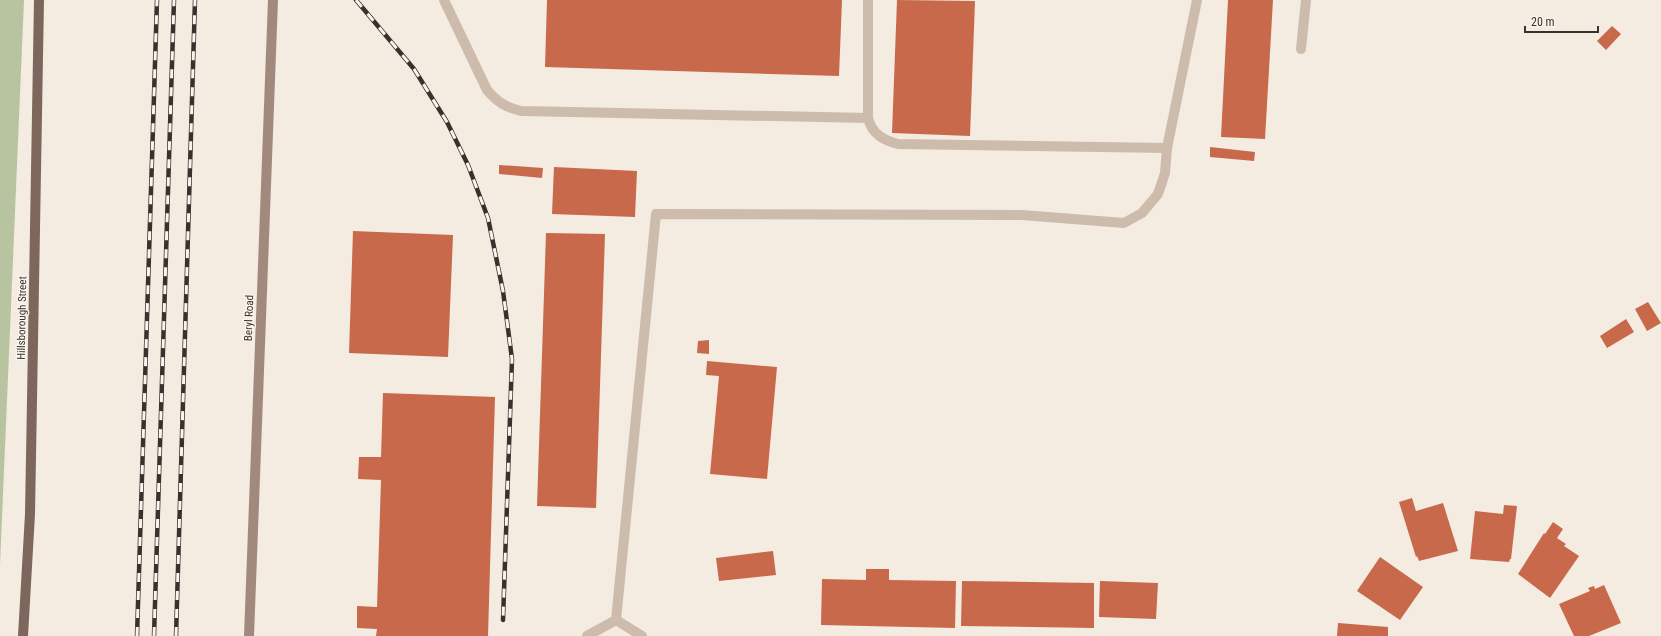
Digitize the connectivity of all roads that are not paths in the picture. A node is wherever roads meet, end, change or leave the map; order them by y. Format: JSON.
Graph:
{"nodes":[{"id":1,"x":39,"y":0,"type":"edge"},
{"id":2,"x":273,"y":0,"type":"edge"},
{"id":3,"x":444,"y":0,"type":"edge"},
{"id":4,"x":868,"y":0,"type":"edge"},
{"id":5,"x":1197,"y":0,"type":"edge"},
{"id":6,"x":1306,"y":0,"type":"edge"},
{"id":7,"x":1301,"y":49,"type":"dead end"},
{"id":8,"x":868,"y":118,"type":"junction"},
{"id":9,"x":1167,"y":148,"type":"junction"},
{"id":10,"x":616,"y":620,"type":"junction"},
{"id":11,"x":23,"y":636,"type":"edge"},
{"id":12,"x":250,"y":636,"type":"edge"},
{"id":13,"x":587,"y":636,"type":"edge"},
{"id":14,"x":642,"y":636,"type":"edge"}],
"edges":[{"from":1,"to":11,"type":"main road","name":"Hillsborough Street"},
{"from":2,"to":12,"type":"street","name":"Beryl Road"},
{"from":3,"to":8,"type":"lane"},
{"from":4,"to":8,"type":"lane"},
{"from":5,"to":9,"type":"lane"},
{"from":6,"to":7,"type":"lane"},
{"from":8,"to":9,"type":"lane"},
{"from":9,"to":10,"type":"lane"},
{"from":10,"to":13,"type":"lane"},
{"from":10,"to":14,"type":"lane"}]}
